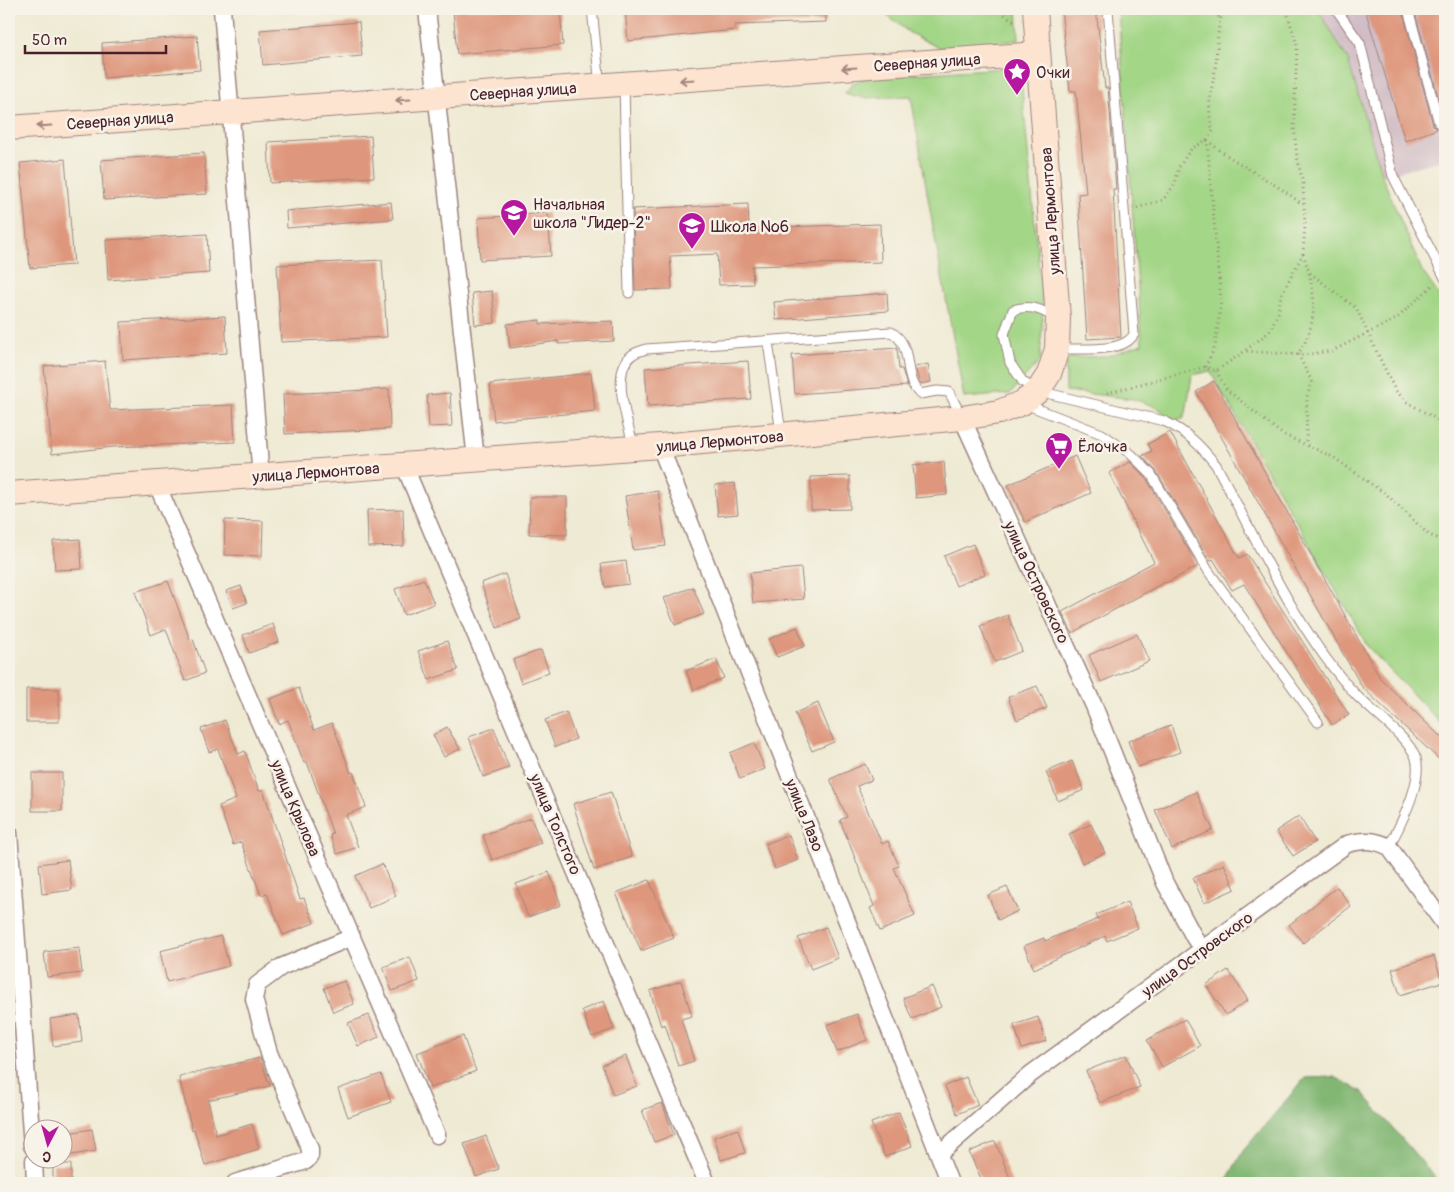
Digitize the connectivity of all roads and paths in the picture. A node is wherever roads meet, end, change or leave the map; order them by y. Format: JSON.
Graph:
{"nodes":[{"id":1,"x":222,"y":9,"type":"edge"},
{"id":2,"x":427,"y":9,"type":"edge"},
{"id":3,"x":592,"y":9,"type":"edge"},
{"id":4,"x":996,"y":9,"type":"edge"},
{"id":5,"x":1108,"y":9,"type":"edge"},
{"id":6,"x":1211,"y":9,"type":"edge"},
{"id":7,"x":1223,"y":9,"type":"edge"},
{"id":8,"x":1286,"y":9,"type":"edge"},
{"id":9,"x":1336,"y":9,"type":"edge"},
{"id":10,"x":1408,"y":9,"type":"edge"},
{"id":11,"x":1026,"y":16,"type":"edge"},
{"id":12,"x":1220,"y":18,"type":"junction"},
{"id":13,"x":1029,"y":55,"type":"junction"},
{"id":14,"x":624,"y":84,"type":"junction"},
{"id":15,"x":600,"y":86,"type":"junction"},
{"id":16,"x":436,"y":98,"type":"junction"},
{"id":17,"x":232,"y":112,"type":"junction"},
{"id":18,"x":1439,"y":123,"type":"dead end"},
{"id":19,"x":9,"y":128,"type":"edge"},
{"id":20,"x":1206,"y":140,"type":"junction"},
{"id":21,"x":1302,"y":204,"type":"junction"},
{"id":22,"x":1125,"y":211,"type":"junction"},
{"id":23,"x":1303,"y":254,"type":"junction"},
{"id":24,"x":1310,"y":273,"type":"junction"},
{"id":25,"x":1444,"y":276,"type":"edge"},
{"id":26,"x":629,"y":293,"type":"dead end"},
{"id":27,"x":1058,"y":318,"type":"junction"},
{"id":28,"x":1368,"y":332,"type":"junction"},
{"id":29,"x":768,"y":342,"type":"junction"},
{"id":30,"x":1057,"y":349,"type":"junction"},
{"id":31,"x":1246,"y":351,"type":"junction"},
{"id":32,"x":1298,"y":354,"type":"junction"},
{"id":33,"x":1206,"y":367,"type":"junction"},
{"id":34,"x":1216,"y":371,"type":"junction"},
{"id":35,"x":1030,"y":397,"type":"junction"},
{"id":36,"x":1083,"y":400,"type":"junction"},
{"id":37,"x":962,"y":418,"type":"junction"},
{"id":38,"x":1445,"y":424,"type":"edge"},
{"id":39,"x":782,"y":435,"type":"junction"},
{"id":40,"x":1306,"y":445,"type":"junction"},
{"id":41,"x":660,"y":446,"type":"junction"},
{"id":42,"x":634,"y":448,"type":"junction"},
{"id":43,"x":476,"y":460,"type":"junction"},
{"id":44,"x":404,"y":466,"type":"junction"},
{"id":45,"x":261,"y":477,"type":"junction"},
{"id":46,"x":156,"y":482,"type":"junction"},
{"id":47,"x":9,"y":494,"type":"edge"},
{"id":48,"x":1445,"y":541,"type":"edge"},
{"id":49,"x":1318,"y":722,"type":"dead end"},
{"id":50,"x":9,"y":833,"type":"edge"},
{"id":51,"x":1389,"y":847,"type":"junction"},
{"id":52,"x":11,"y":865,"type":"edge"},
{"id":53,"x":1445,"y":925,"type":"edge"},
{"id":54,"x":352,"y":937,"type":"junction"},
{"id":55,"x":1195,"y":939,"type":"dead end"},
{"id":56,"x":30,"y":1120,"type":"edge"},
{"id":57,"x":436,"y":1135,"type":"dead end"},
{"id":58,"x":940,"y":1154,"type":"junction"},
{"id":59,"x":34,"y":1170,"type":"edge"},
{"id":60,"x":35,"y":1183,"type":"edge"},
{"id":61,"x":235,"y":1183,"type":"edge"},
{"id":62,"x":707,"y":1183,"type":"edge"},
{"id":63,"x":950,"y":1183,"type":"edge"}],
"edges":[{"from":1,"to":17,"type":"street"},
{"from":2,"to":16,"type":"street"},
{"from":3,"to":15,"type":"lane"},
{"from":4,"to":11,"type":"path"},
{"from":5,"to":22,"type":"lane"},
{"from":6,"to":12,"type":"path"},
{"from":7,"to":12,"type":"path"},
{"from":8,"to":21,"type":"path"},
{"from":9,"to":25,"type":"lane"},
{"from":10,"to":18,"type":"lane"},
{"from":11,"to":13,"type":"main road","name":"улица Лермонтова"},
{"from":12,"to":20,"type":"path"},
{"from":13,"to":14,"type":"main road","name":"Северная улица","one_way":true},
{"from":13,"to":27,"type":"main road","name":"улица Лермонтова"},
{"from":14,"to":15,"type":"main road","name":"Северная улица"},
{"from":14,"to":26,"type":"lane"},
{"from":15,"to":16,"type":"main road","name":"Северная улица"},
{"from":16,"to":17,"type":"main road","name":"Северная улица","one_way":true},
{"from":16,"to":43,"type":"street"},
{"from":17,"to":19,"type":"main road","name":"Северная улица","one_way":true},
{"from":17,"to":45,"type":"street"},
{"from":20,"to":21,"type":"path"},
{"from":20,"to":22,"type":"path"},
{"from":20,"to":33,"type":"path"},
{"from":21,"to":23,"type":"path"},
{"from":22,"to":30,"type":"lane"},
{"from":23,"to":24,"type":"path"},
{"from":23,"to":31,"type":"path"},
{"from":24,"to":28,"type":"path"},
{"from":24,"to":32,"type":"path"},
{"from":25,"to":28,"type":"path"},
{"from":27,"to":30,"type":"main road","name":"улица Лермонтова"},
{"from":27,"to":35,"type":"lane"},
{"from":28,"to":32,"type":"path"},
{"from":28,"to":38,"type":"path"},
{"from":29,"to":37,"type":"lane"},
{"from":29,"to":39,"type":"lane"},
{"from":29,"to":42,"type":"lane"},
{"from":30,"to":35,"type":"main road","name":"улица Лермонтова"},
{"from":31,"to":32,"type":"path"},
{"from":31,"to":34,"type":"path"},
{"from":32,"to":40,"type":"path"},
{"from":33,"to":34,"type":"path"},
{"from":33,"to":36,"type":"path"},
{"from":34,"to":40,"type":"path"},
{"from":35,"to":36,"type":"lane"},
{"from":35,"to":37,"type":"main road","name":"улица Лермонтова"},
{"from":35,"to":49,"type":"lane"},
{"from":36,"to":51,"type":"lane"},
{"from":37,"to":39,"type":"main road","name":"улица Лермонтова"},
{"from":37,"to":55,"type":"street","name":"улица Островского"},
{"from":39,"to":41,"type":"main road","name":"улица Лермонтова"},
{"from":40,"to":48,"type":"path"},
{"from":41,"to":42,"type":"main road","name":"улица Лермонтова"},
{"from":41,"to":58,"type":"street","name":"улица Лазо"},
{"from":42,"to":43,"type":"main road","name":"улица Лермонтова"},
{"from":43,"to":44,"type":"main road","name":"улица Лермонтова"},
{"from":44,"to":45,"type":"main road","name":"улица Лермонтова"},
{"from":44,"to":62,"type":"street","name":"улица Толстого"},
{"from":45,"to":46,"type":"main road","name":"улица Лермонтова"},
{"from":46,"to":47,"type":"main road","name":"улица Лермонтова"},
{"from":46,"to":54,"type":"street","name":"улица Крылова"},
{"from":50,"to":52,"type":"street"},
{"from":51,"to":53,"type":"street"},
{"from":51,"to":58,"type":"street","name":"улица Островского"},
{"from":52,"to":56,"type":"street"},
{"from":54,"to":57,"type":"street","name":"улица Крылова"},
{"from":54,"to":61,"type":"street"},
{"from":58,"to":63,"type":"street","name":"улица Лазо"},
{"from":59,"to":60,"type":"street"}]}
